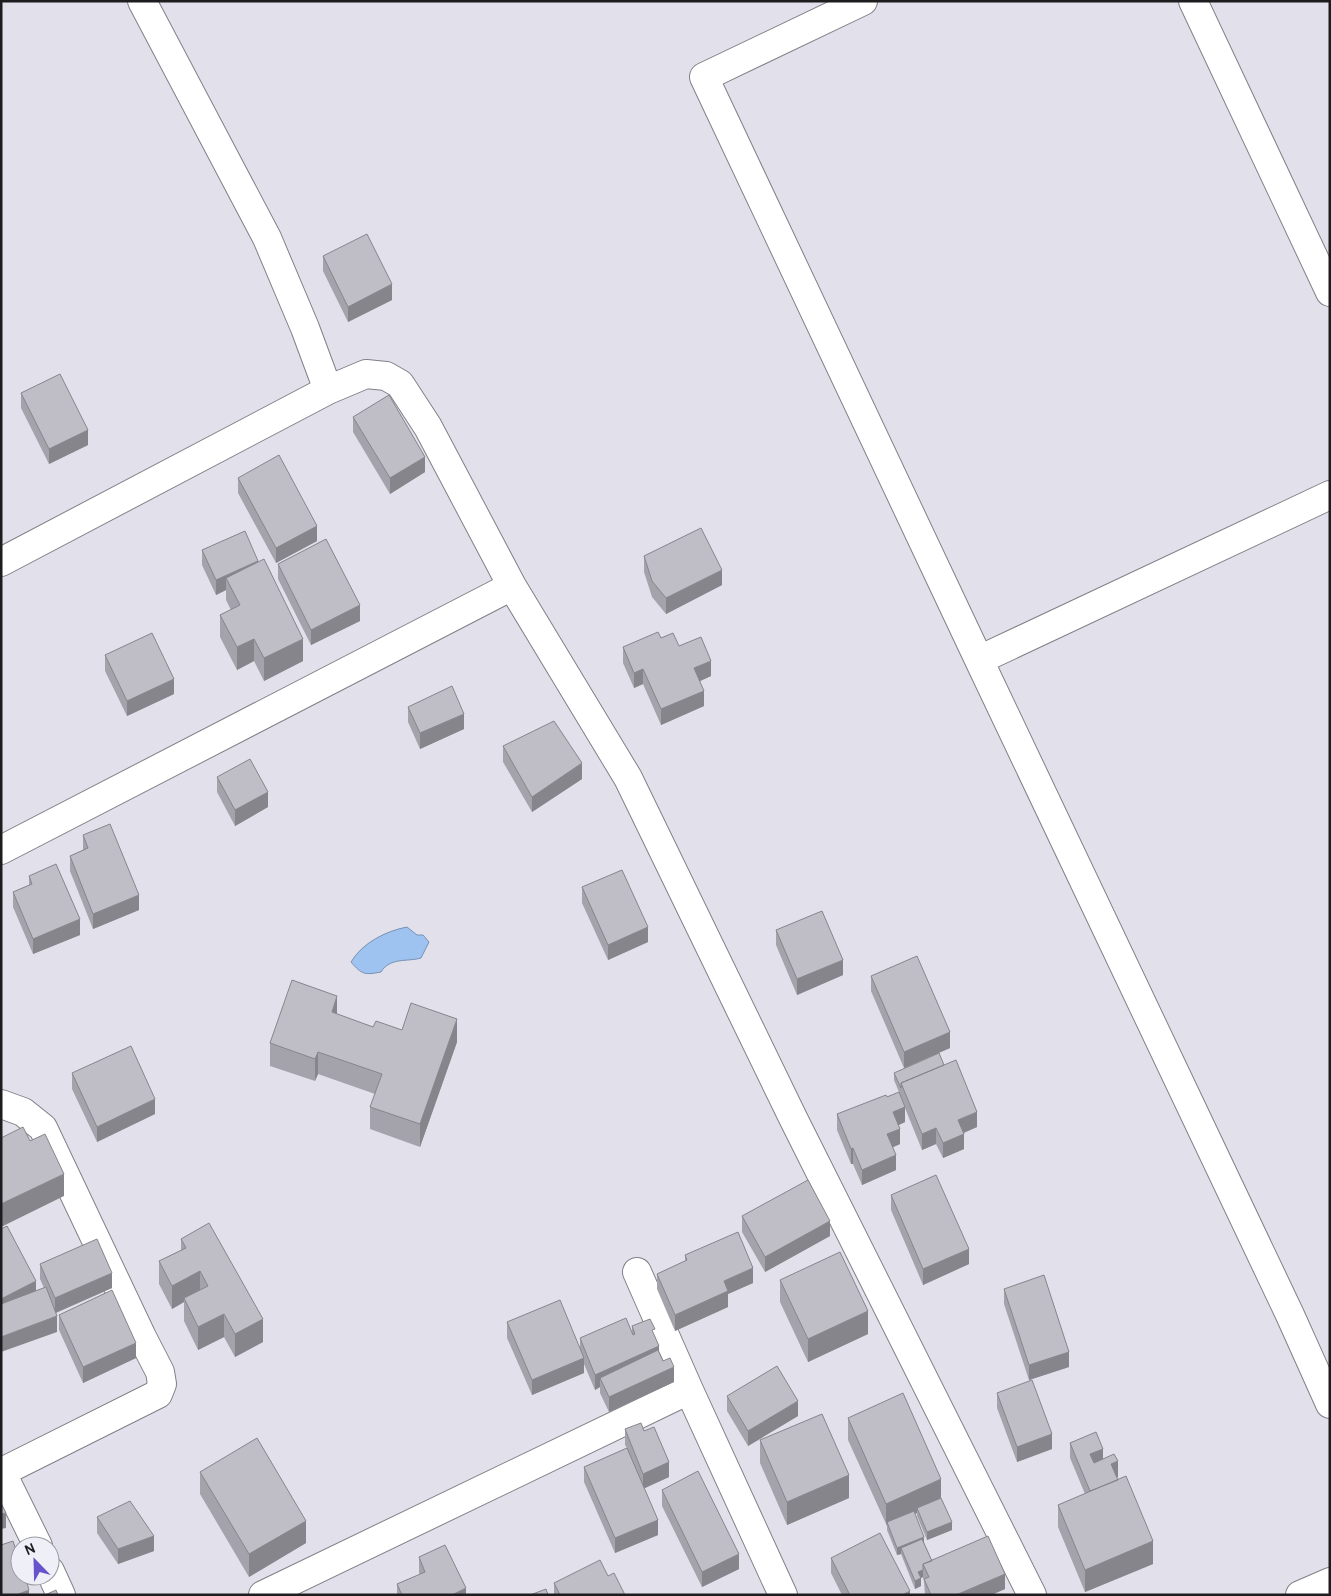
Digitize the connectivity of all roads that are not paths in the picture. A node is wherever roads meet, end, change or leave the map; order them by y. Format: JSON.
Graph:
{"nodes":[{"id":1,"x":142,"y":1,"type":"edge"},
{"id":2,"x":863,"y":1,"type":"edge"},
{"id":3,"x":1193,"y":1,"type":"edge"},
{"id":4,"x":1330,"y":292,"type":"edge"},
{"id":5,"x":328,"y":390,"type":"junction"},
{"id":6,"x":1330,"y":494,"type":"edge"},
{"id":7,"x":1,"y":562,"type":"edge"},
{"id":8,"x":512,"y":586,"type":"junction"},
{"id":9,"x":979,"y":660,"type":"junction"},
{"id":10,"x":1,"y":850,"type":"edge"},
{"id":11,"x":1,"y":1104,"type":"edge"},
{"id":12,"x":637,"y":1272,"type":"dead end"},
{"id":13,"x":689,"y":1390,"type":"junction"},
{"id":14,"x":1330,"y":1404,"type":"edge"},
{"id":15,"x":2,"y":1472,"type":"edge"},
{"id":16,"x":33,"y":1536,"type":"edge"},
{"id":17,"x":1330,"y":1582,"type":"edge"},
{"id":18,"x":263,"y":1595,"type":"edge"},
{"id":19,"x":782,"y":1595,"type":"edge"},
{"id":20,"x":1032,"y":1595,"type":"edge"},
{"id":21,"x":1300,"y":1595,"type":"edge"}],
"edges":[{"from":1,"to":5,"type":"street"},
{"from":2,"to":9,"type":"street"},
{"from":3,"to":4,"type":"street"},
{"from":5,"to":7,"type":"street"},
{"from":5,"to":8,"type":"street"},
{"from":6,"to":9,"type":"street"},
{"from":8,"to":10,"type":"street"},
{"from":8,"to":20,"type":"street"},
{"from":9,"to":14,"type":"street"},
{"from":11,"to":15,"type":"street"},
{"from":12,"to":13,"type":"street"},
{"from":13,"to":18,"type":"street"},
{"from":13,"to":19,"type":"street"},
{"from":15,"to":16,"type":"street"},
{"from":17,"to":21,"type":"street"}]}
